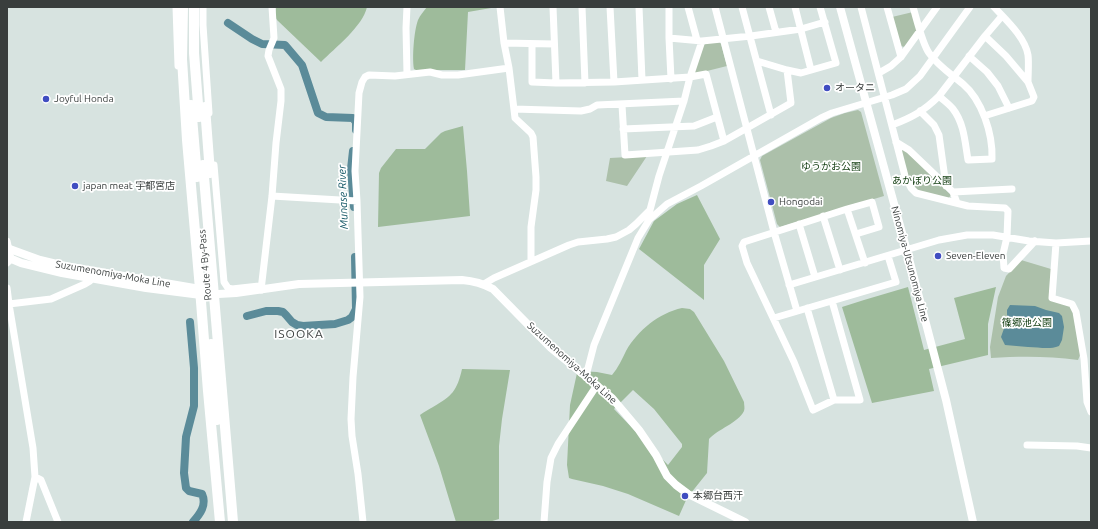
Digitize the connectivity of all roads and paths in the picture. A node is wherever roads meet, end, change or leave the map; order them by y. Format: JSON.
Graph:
{"nodes":[{"id":1,"x":176,"y":7,"type":"edge"},
{"id":2,"x":183,"y":7,"type":"edge"},
{"id":3,"x":186,"y":7,"type":"edge"},
{"id":4,"x":194,"y":7,"type":"edge"},
{"id":5,"x":198,"y":7,"type":"edge"},
{"id":6,"x":203,"y":7,"type":"edge"},
{"id":7,"x":272,"y":7,"type":"edge"},
{"id":8,"x":406,"y":7,"type":"edge"},
{"id":9,"x":500,"y":7,"type":"edge"},
{"id":10,"x":553,"y":7,"type":"edge"},
{"id":11,"x":582,"y":7,"type":"edge"},
{"id":12,"x":610,"y":7,"type":"edge"},
{"id":13,"x":639,"y":7,"type":"edge"},
{"id":14,"x":669,"y":7,"type":"edge"},
{"id":15,"x":688,"y":7,"type":"edge"},
{"id":16,"x":715,"y":7,"type":"edge"},
{"id":17,"x":742,"y":7,"type":"edge"},
{"id":18,"x":769,"y":7,"type":"edge"},
{"id":19,"x":795,"y":7,"type":"edge"},
{"id":20,"x":820,"y":7,"type":"edge"},
{"id":21,"x":840,"y":7,"type":"edge"},
{"id":22,"x":862,"y":7,"type":"edge"},
{"id":23,"x":887,"y":7,"type":"edge"},
{"id":24,"x":913,"y":7,"type":"edge"},
{"id":25,"x":937,"y":7,"type":"edge"},
{"id":26,"x":970,"y":7,"type":"edge"},
{"id":27,"x":994,"y":7,"type":"edge"},
{"id":28,"x":1002,"y":16,"type":"junction"},
{"id":29,"x":825,"y":22,"type":"junction"},
{"id":30,"x":801,"y":29,"type":"junction"},
{"id":31,"x":919,"y":30,"type":"junction"},
{"id":32,"x":776,"y":32,"type":"junction"},
{"id":33,"x":751,"y":36,"type":"junction"},
{"id":34,"x":985,"y":36,"type":"junction"},
{"id":35,"x":669,"y":38,"type":"junction"},
{"id":36,"x":724,"y":38,"type":"junction"},
{"id":37,"x":700,"y":40,"type":"junction"},
{"id":38,"x":504,"y":43,"type":"junction"},
{"id":39,"x":532,"y":44,"type":"junction"},
{"id":40,"x":554,"y":44,"type":"junction"},
{"id":41,"x":969,"y":56,"type":"junction"},
{"id":42,"x":901,"y":57,"type":"junction"},
{"id":43,"x":933,"y":58,"type":"junction"},
{"id":44,"x":757,"y":61,"type":"junction"},
{"id":45,"x":509,"y":68,"type":"junction"},
{"id":46,"x":787,"y":70,"type":"junction"},
{"id":47,"x":811,"y":70,"type":"junction"},
{"id":48,"x":879,"y":73,"type":"junction"},
{"id":49,"x":408,"y":74,"type":"junction"},
{"id":50,"x":953,"y":76,"type":"junction"},
{"id":51,"x":690,"y":77,"type":"junction"},
{"id":52,"x":670,"y":79,"type":"junction"},
{"id":53,"x":642,"y":80,"type":"junction"},
{"id":54,"x":614,"y":82,"type":"junction"},
{"id":55,"x":1028,"y":82,"type":"junction"},
{"id":56,"x":585,"y":83,"type":"junction"},
{"id":57,"x":556,"y":84,"type":"junction"},
{"id":58,"x":939,"y":96,"type":"junction"},
{"id":59,"x":884,"y":98,"type":"junction"},
{"id":60,"x":684,"y":101,"type":"junction"},
{"id":61,"x":866,"y":103,"type":"junction"},
{"id":62,"x":622,"y":105,"type":"junction"},
{"id":63,"x":1009,"y":108,"type":"junction"},
{"id":64,"x":514,"y":109,"type":"junction"},
{"id":65,"x":920,"y":111,"type":"junction"},
{"id":66,"x":771,"y":114,"type":"junction"},
{"id":67,"x":984,"y":116,"type":"junction"},
{"id":68,"x":717,"y":117,"type":"junction"},
{"id":69,"x":892,"y":125,"type":"junction"},
{"id":70,"x":676,"y":127,"type":"junction"},
{"id":71,"x":747,"y":128,"type":"junction"},
{"id":72,"x":623,"y":129,"type":"junction"},
{"id":73,"x":183,"y":140,"type":"dead end"},
{"id":74,"x":724,"y":141,"type":"junction"},
{"id":75,"x":896,"y":142,"type":"junction"},
{"id":76,"x":667,"y":152,"type":"junction"},
{"id":77,"x":754,"y":155,"type":"junction"},
{"id":78,"x":946,"y":186,"type":"junction"},
{"id":79,"x":1012,"y":189,"type":"dead end"},
{"id":80,"x":953,"y":192,"type":"junction"},
{"id":81,"x":272,"y":196,"type":"junction"},
{"id":82,"x":357,"y":201,"type":"junction"},
{"id":83,"x":957,"y":203,"type":"junction"},
{"id":84,"x":847,"y":209,"type":"junction"},
{"id":85,"x":823,"y":216,"type":"junction"},
{"id":86,"x":799,"y":224,"type":"junction"},
{"id":87,"x":629,"y":230,"type":"junction"},
{"id":88,"x":774,"y":232,"type":"junction"},
{"id":89,"x":641,"y":234,"type":"junction"},
{"id":90,"x":856,"y":234,"type":"junction"},
{"id":91,"x":1007,"y":237,"type":"junction"},
{"id":92,"x":1035,"y":241,"type":"junction"},
{"id":93,"x":1091,"y":241,"type":"edge"},
{"id":94,"x":1056,"y":243,"type":"junction"},
{"id":95,"x":907,"y":251,"type":"junction"},
{"id":96,"x":8,"y":253,"type":"edge"},
{"id":97,"x":888,"y":256,"type":"junction"},
{"id":98,"x":532,"y":261,"type":"junction"},
{"id":99,"x":865,"y":263,"type":"junction"},
{"id":100,"x":208,"y":264,"type":"junction"},
{"id":101,"x":840,"y":270,"type":"junction"},
{"id":102,"x":815,"y":277,"type":"junction"},
{"id":103,"x":90,"y":278,"type":"junction"},
{"id":104,"x":360,"y":283,"type":"junction"},
{"id":105,"x":484,"y":284,"type":"junction"},
{"id":106,"x":789,"y":285,"type":"junction"},
{"id":107,"x":7,"y":288,"type":"edge"},
{"id":108,"x":261,"y":288,"type":"junction"},
{"id":109,"x":201,"y":292,"type":"junction"},
{"id":110,"x":220,"y":294,"type":"junction"},
{"id":111,"x":832,"y":301,"type":"junction"},
{"id":112,"x":9,"y":304,"type":"junction"},
{"id":113,"x":807,"y":308,"type":"junction"},
{"id":114,"x":796,"y":311,"type":"junction"},
{"id":115,"x":774,"y":318,"type":"junction"},
{"id":116,"x":213,"y":320,"type":"junction"},
{"id":117,"x":586,"y":376,"type":"junction"},
{"id":118,"x":597,"y":385,"type":"junction"},
{"id":119,"x":834,"y":400,"type":"junction"},
{"id":120,"x":1091,"y":412,"type":"edge"},
{"id":121,"x":1027,"y":445,"type":"dead end"},
{"id":122,"x":1091,"y":448,"type":"edge"},
{"id":123,"x":35,"y":477,"type":"junction"},
{"id":124,"x":26,"y":522,"type":"edge"},
{"id":125,"x":58,"y":522,"type":"edge"},
{"id":126,"x":220,"y":522,"type":"edge"},
{"id":127,"x":226,"y":522,"type":"edge"},
{"id":128,"x":233,"y":522,"type":"edge"},
{"id":129,"x":238,"y":522,"type":"edge"},
{"id":130,"x":363,"y":522,"type":"edge"},
{"id":131,"x":544,"y":522,"type":"edge"},
{"id":132,"x":745,"y":522,"type":"edge"},
{"id":133,"x":973,"y":522,"type":"edge"}],
"edges":[{"from":1,"to":73,"type":"street"},
{"from":2,"to":109,"type":"highway"},
{"from":3,"to":100,"type":"highway","name":"Route 4 By-Pass"},
{"from":4,"to":100,"type":"highway","name":"Route 4 By-Pass"},
{"from":5,"to":110,"type":"highway"},
{"from":6,"to":108,"type":"street"},
{"from":7,"to":81,"type":"street"},
{"from":8,"to":49,"type":"street"},
{"from":9,"to":38,"type":"street"},
{"from":10,"to":40,"type":"street"},
{"from":11,"to":56,"type":"street"},
{"from":12,"to":54,"type":"street"},
{"from":13,"to":53,"type":"street"},
{"from":14,"to":35,"type":"street"},
{"from":15,"to":37,"type":"street"},
{"from":16,"to":36,"type":"street"},
{"from":17,"to":33,"type":"street"},
{"from":18,"to":32,"type":"street"},
{"from":19,"to":30,"type":"street"},
{"from":20,"to":29,"type":"street"},
{"from":21,"to":61,"type":"main road","name":"Ninomiya-Utsunomiya Line"},
{"from":22,"to":48,"type":"street"},
{"from":23,"to":42,"type":"street"},
{"from":24,"to":31,"type":"street"},
{"from":25,"to":31,"type":"street"},
{"from":26,"to":43,"type":"street"},
{"from":27,"to":28,"type":"street"},
{"from":28,"to":34,"type":"street"},
{"from":28,"to":55,"type":"street"},
{"from":29,"to":30,"type":"street"},
{"from":29,"to":47,"type":"street"},
{"from":30,"to":32,"type":"street"},
{"from":30,"to":47,"type":"street"},
{"from":31,"to":42,"type":"street"},
{"from":31,"to":43,"type":"street"},
{"from":32,"to":33,"type":"street"},
{"from":33,"to":36,"type":"street"},
{"from":33,"to":44,"type":"street"},
{"from":34,"to":41,"type":"street"},
{"from":34,"to":55,"type":"street"},
{"from":35,"to":37,"type":"street"},
{"from":35,"to":52,"type":"street"},
{"from":36,"to":37,"type":"street"},
{"from":36,"to":71,"type":"street"},
{"from":37,"to":51,"type":"street"},
{"from":38,"to":39,"type":"street"},
{"from":38,"to":45,"type":"street"},
{"from":39,"to":40,"type":"street"},
{"from":39,"to":57,"type":"street"},
{"from":40,"to":57,"type":"street"},
{"from":41,"to":50,"type":"street"},
{"from":41,"to":63,"type":"street"},
{"from":42,"to":48,"type":"street"},
{"from":43,"to":50,"type":"street"},
{"from":43,"to":59,"type":"street"},
{"from":44,"to":46,"type":"street"},
{"from":44,"to":66,"type":"street"},
{"from":45,"to":49,"type":"street"},
{"from":45,"to":64,"type":"street"},
{"from":46,"to":47,"type":"street"},
{"from":46,"to":66,"type":"street"},
{"from":48,"to":59,"type":"street"},
{"from":49,"to":82,"type":"street"},
{"from":50,"to":58,"type":"street"},
{"from":50,"to":67,"type":"street"},
{"from":51,"to":52,"type":"street"},
{"from":51,"to":60,"type":"street"},
{"from":51,"to":68,"type":"street"},
{"from":52,"to":53,"type":"street"},
{"from":53,"to":54,"type":"street"},
{"from":54,"to":56,"type":"street"},
{"from":55,"to":63,"type":"street"},
{"from":56,"to":57,"type":"street"},
{"from":58,"to":65,"type":"street"},
{"from":58,"to":67,"type":"street"},
{"from":59,"to":61,"type":"street"},
{"from":59,"to":69,"type":"street"},
{"from":60,"to":62,"type":"street"},
{"from":60,"to":70,"type":"street"},
{"from":61,"to":77,"type":"street"},
{"from":61,"to":95,"type":"main road","name":"Ninomiya-Utsunomiya Line"},
{"from":62,"to":64,"type":"street"},
{"from":62,"to":72,"type":"street"},
{"from":63,"to":67,"type":"street"},
{"from":64,"to":98,"type":"street"},
{"from":65,"to":69,"type":"street"},
{"from":65,"to":78,"type":"street"},
{"from":66,"to":71,"type":"street"},
{"from":68,"to":70,"type":"street"},
{"from":68,"to":74,"type":"street"},
{"from":69,"to":75,"type":"street"},
{"from":70,"to":72,"type":"street"},
{"from":70,"to":76,"type":"street"},
{"from":71,"to":74,"type":"street"},
{"from":71,"to":77,"type":"street"},
{"from":72,"to":76,"type":"street"},
{"from":74,"to":76,"type":"street"},
{"from":75,"to":78,"type":"street"},
{"from":75,"to":83,"type":"street"},
{"from":76,"to":87,"type":"street"},
{"from":77,"to":88,"type":"street"},
{"from":77,"to":89,"type":"street"},
{"from":78,"to":80,"type":"street"},
{"from":79,"to":80,"type":"street"},
{"from":80,"to":83,"type":"street"},
{"from":81,"to":82,"type":"street"},
{"from":81,"to":108,"type":"street"},
{"from":82,"to":104,"type":"street"},
{"from":83,"to":91,"type":"street"},
{"from":84,"to":85,"type":"street"},
{"from":84,"to":90,"type":"street"},
{"from":84,"to":90,"type":"street"},
{"from":85,"to":86,"type":"street"},
{"from":85,"to":101,"type":"street"},
{"from":86,"to":88,"type":"street"},
{"from":86,"to":102,"type":"street"},
{"from":87,"to":89,"type":"street"},
{"from":87,"to":98,"type":"street"},
{"from":88,"to":106,"type":"street"},
{"from":88,"to":115,"type":"street"},
{"from":89,"to":117,"type":"street"},
{"from":90,"to":99,"type":"street"},
{"from":91,"to":92,"type":"street"},
{"from":91,"to":92,"type":"street"},
{"from":91,"to":95,"type":"street"},
{"from":92,"to":94,"type":"street"},
{"from":93,"to":94,"type":"street"},
{"from":94,"to":120,"type":"street"},
{"from":95,"to":97,"type":"street"},
{"from":95,"to":133,"type":"main road","name":"Ninomiya-Utsunomiya Line"},
{"from":96,"to":103,"type":"main road","name":"Suzumenomiya-Moka Line"},
{"from":96,"to":109,"type":"main road","name":"Suzumenomiya-Moka Line"},
{"from":97,"to":99,"type":"street"},
{"from":97,"to":111,"type":"street"},
{"from":98,"to":105,"type":"street"},
{"from":99,"to":101,"type":"street"},
{"from":100,"to":116,"type":"highway","name":"Route 4 By-Pass"},
{"from":101,"to":102,"type":"street"},
{"from":102,"to":106,"type":"street"},
{"from":103,"to":109,"type":"main road","name":"Suzumenomiya-Moka Line"},
{"from":103,"to":112,"type":"street"},
{"from":104,"to":105,"type":"main road","name":"Suzumenomiya-Moka Line"},
{"from":104,"to":108,"type":"main road","name":"Suzumenomiya-Moka Line"},
{"from":104,"to":130,"type":"street"},
{"from":105,"to":117,"type":"main road","name":"Suzumenomiya-Moka Line"},
{"from":106,"to":114,"type":"street"},
{"from":107,"to":112,"type":"street"},
{"from":108,"to":110,"type":"main road","name":"Suzumenomiya-Moka Line"},
{"from":109,"to":110,"type":"main road","name":"Suzumenomiya-Moka Line"},
{"from":109,"to":126,"type":"highway"},
{"from":110,"to":129,"type":"highway"},
{"from":111,"to":113,"type":"street"},
{"from":111,"to":119,"type":"street"},
{"from":112,"to":123,"type":"street"},
{"from":113,"to":114,"type":"street"},
{"from":113,"to":119,"type":"street"},
{"from":114,"to":115,"type":"street"},
{"from":115,"to":119,"type":"street"},
{"from":116,"to":127,"type":"highway","name":"Route 4 By-Pass"},
{"from":116,"to":128,"type":"highway","name":"Route 4 By-Pass"},
{"from":117,"to":118,"type":"main road","name":"Suzumenomiya-Moka Line"},
{"from":118,"to":131,"type":"street"},
{"from":118,"to":132,"type":"main road","name":"Suzumenomiya-Moka Line"},
{"from":121,"to":122,"type":"street"},
{"from":123,"to":124,"type":"street"},
{"from":123,"to":125,"type":"street"}]}
